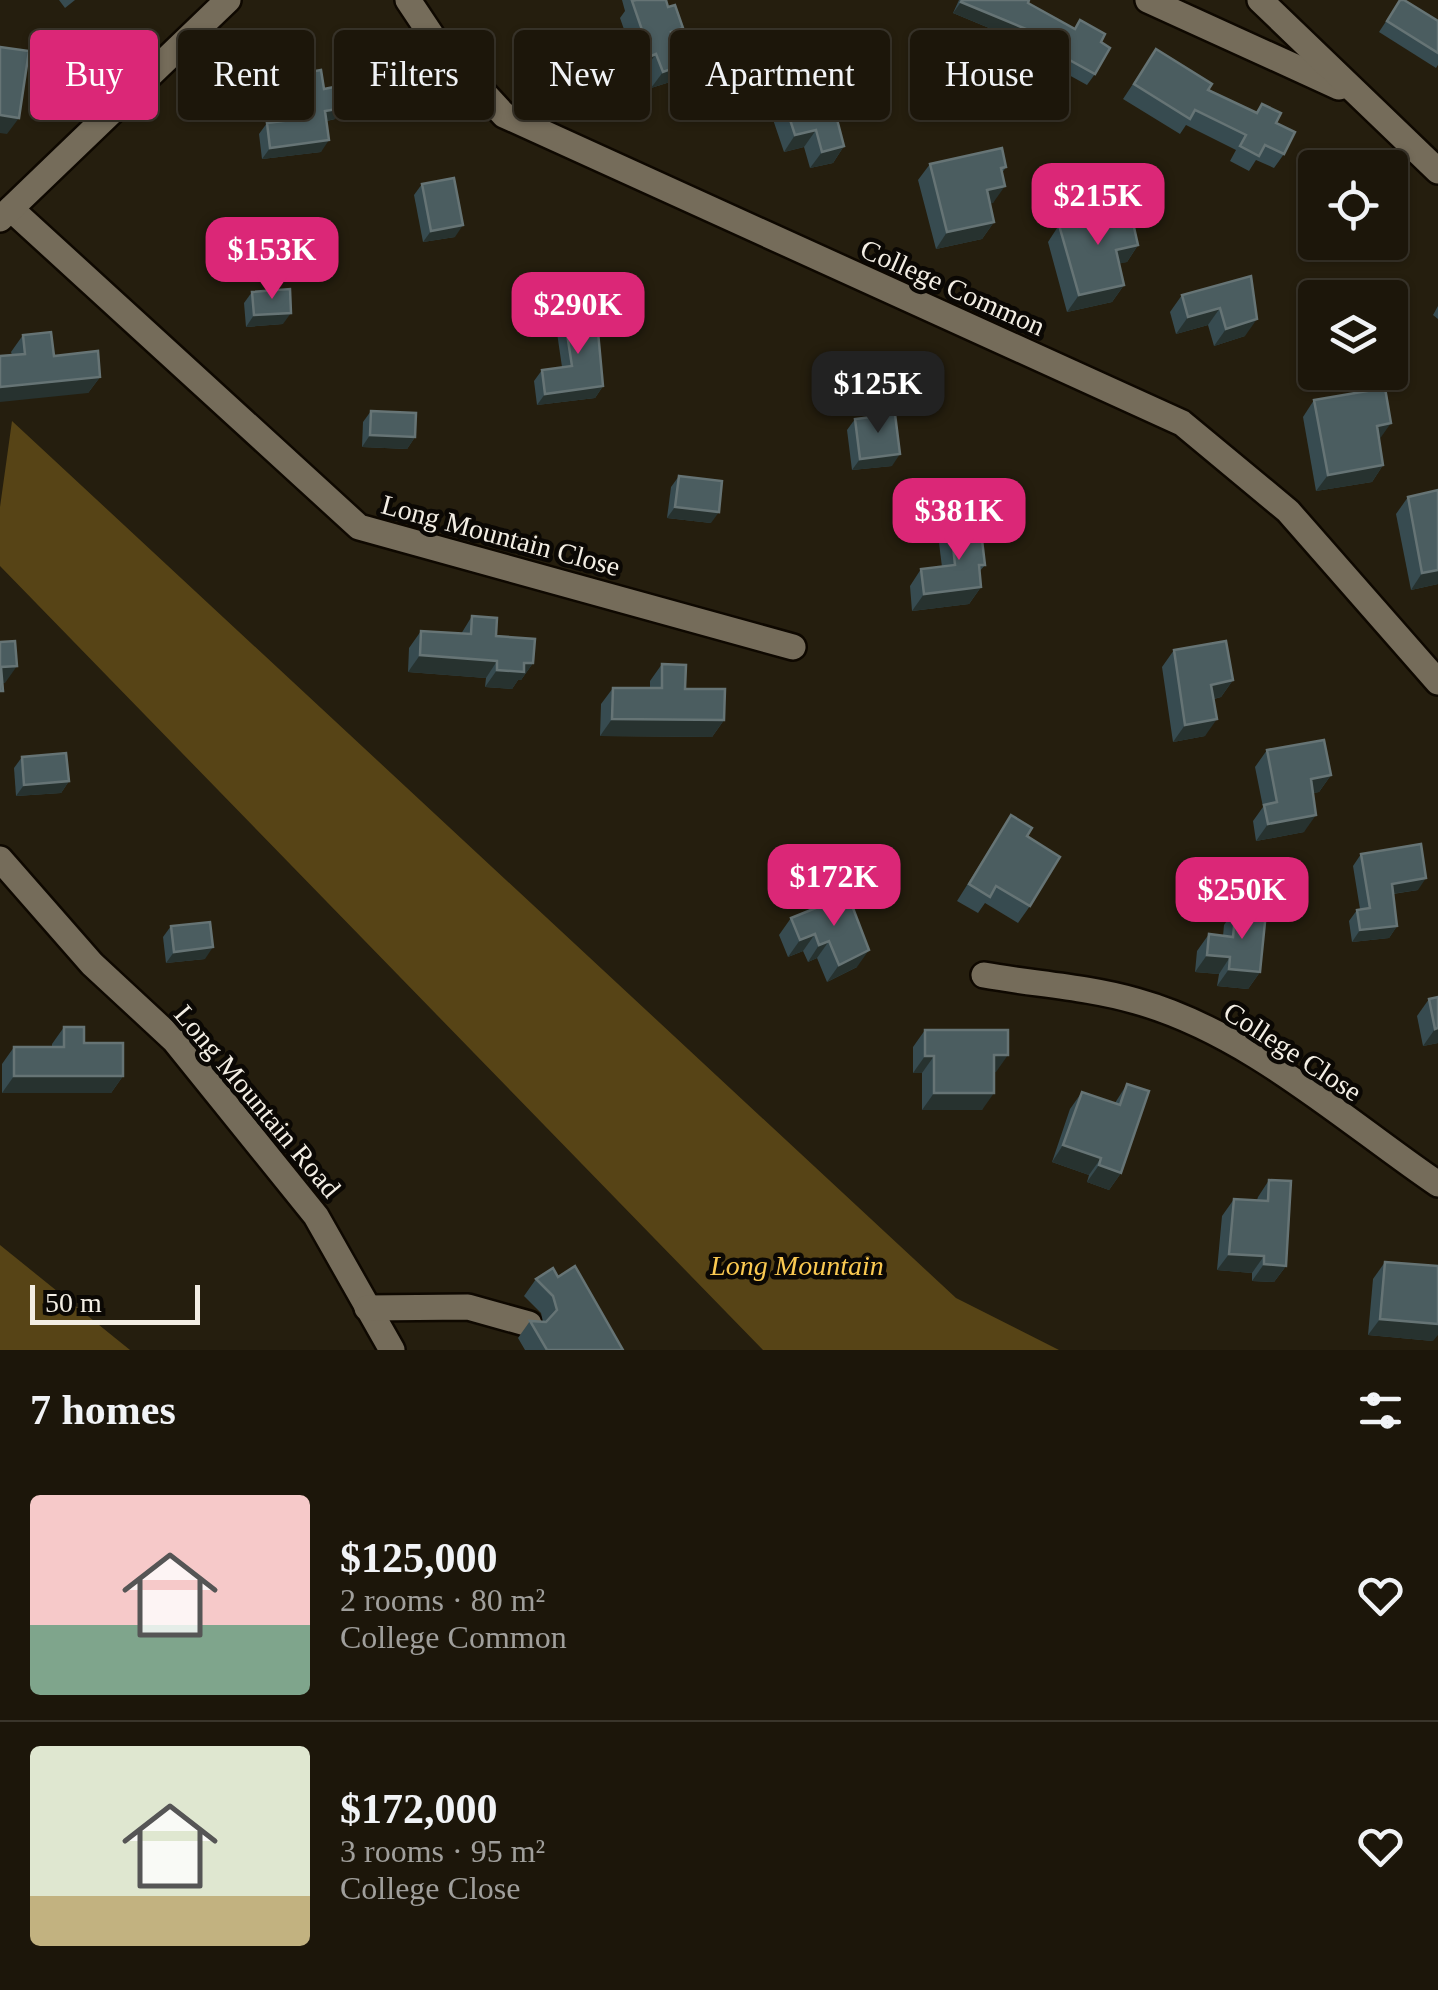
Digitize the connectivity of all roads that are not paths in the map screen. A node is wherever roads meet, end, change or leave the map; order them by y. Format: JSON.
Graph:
{"nodes":[{"id":1,"x":228,"y":0,"type":"edge"},
{"id":2,"x":408,"y":0,"type":"edge"},
{"id":3,"x":1148,"y":0,"type":"edge"},
{"id":4,"x":1260,"y":0,"type":"edge"},
{"id":5,"x":1356,"y":94,"type":"junction"},
{"id":6,"x":1438,"y":171,"type":"edge"},
{"id":7,"x":6,"y":214,"type":"edge"},
{"id":8,"x":793,"y":647,"type":"dead end"},
{"id":9,"x":1438,"y":682,"type":"edge"},
{"id":10,"x":0,"y":860,"type":"edge"},
{"id":11,"x":984,"y":975,"type":"dead end"},
{"id":12,"x":1438,"y":1184,"type":"edge"},
{"id":13,"x":367,"y":1308,"type":"junction"},
{"id":14,"x":529,"y":1324,"type":"edge"},
{"id":15,"x":392,"y":1350,"type":"edge"}],
"edges":[{"from":1,"to":7,"type":"street"},
{"from":2,"to":9,"type":"street","name":"College Common"},
{"from":3,"to":5,"type":"street"},
{"from":4,"to":5,"type":"street"},
{"from":5,"to":6,"type":"street"},
{"from":7,"to":8,"type":"street","name":"Long Mountain Close"},
{"from":10,"to":13,"type":"street","name":"Long Mountain Road"},
{"from":11,"to":12,"type":"street","name":"College Close"},
{"from":13,"to":14,"type":"street"},
{"from":13,"to":15,"type":"street","name":"Long Mountain Road"}]}
